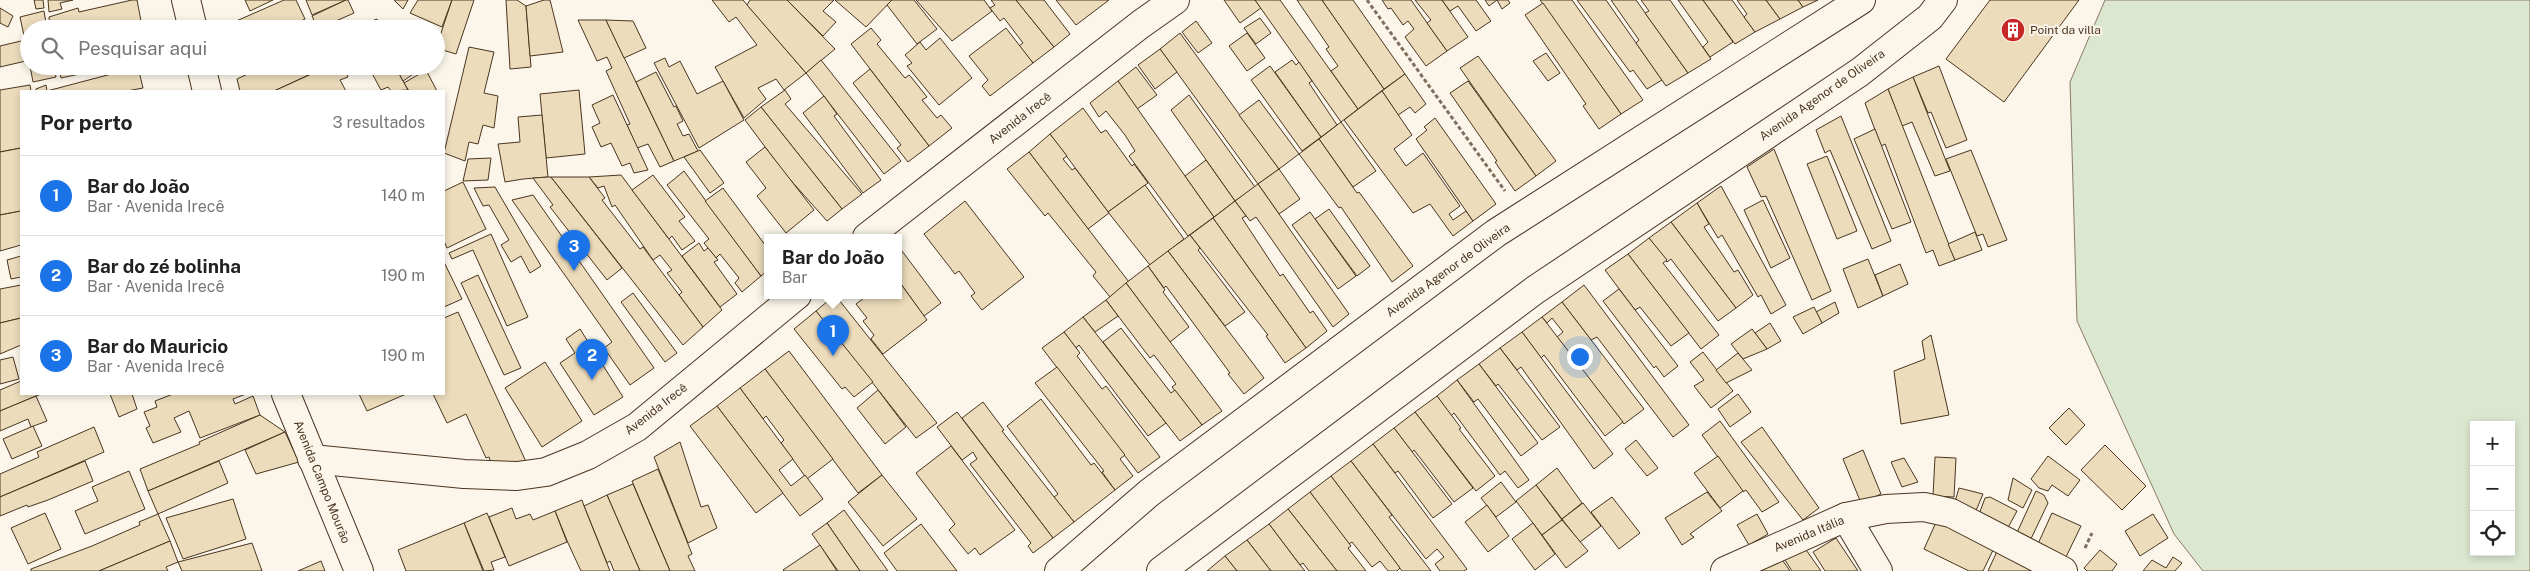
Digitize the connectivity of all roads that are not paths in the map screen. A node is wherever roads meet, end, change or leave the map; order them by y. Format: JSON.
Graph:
{"nodes":[{"id":1,"x":186,"y":0,"type":"edge"},
{"id":2,"x":1175,"y":0,"type":"edge"},
{"id":3,"x":1861,"y":0,"type":"edge"},
{"id":4,"x":1943,"y":0,"type":"edge"},
{"id":5,"x":191,"y":20,"type":"edge"},
{"id":6,"x":203,"y":75,"type":"edge"},
{"id":7,"x":207,"y":90,"type":"edge"},
{"id":8,"x":871,"y":234,"type":"edge"},
{"id":9,"x":792,"y":299,"type":"edge"},
{"id":10,"x":286,"y":395,"type":"edge"},
{"id":11,"x":312,"y":459,"type":"junction"},
{"id":12,"x":1846,"y":517,"type":"junction"},
{"id":13,"x":359,"y":571,"type":"edge"},
{"id":14,"x":1059,"y":571,"type":"edge"},
{"id":15,"x":1161,"y":571,"type":"edge"},
{"id":16,"x":1725,"y":571,"type":"edge"},
{"id":17,"x":1878,"y":571,"type":"edge"},
{"id":18,"x":2063,"y":571,"type":"edge"}],
"edges":[{"from":1,"to":5,"type":"street"},
{"from":2,"to":8,"type":"street","name":"Avenida Irecê"},
{"from":3,"to":14,"type":"street","name":"Avenida Agenor de Oliveira"},
{"from":4,"to":15,"type":"street","name":"Avenida Agenor de Oliveira"},
{"from":6,"to":7,"type":"street"},
{"from":9,"to":11,"type":"street","name":"Avenida Irecê"},
{"from":10,"to":11,"type":"street","name":"Avenida Campo Mourão"},
{"from":11,"to":13,"type":"street","name":"Avenida Campo Mourão"},
{"from":12,"to":16,"type":"street","name":"Avenida Itália"},
{"from":12,"to":17,"type":"street"},
{"from":12,"to":18,"type":"street","name":"Avenida Itália"}]}
